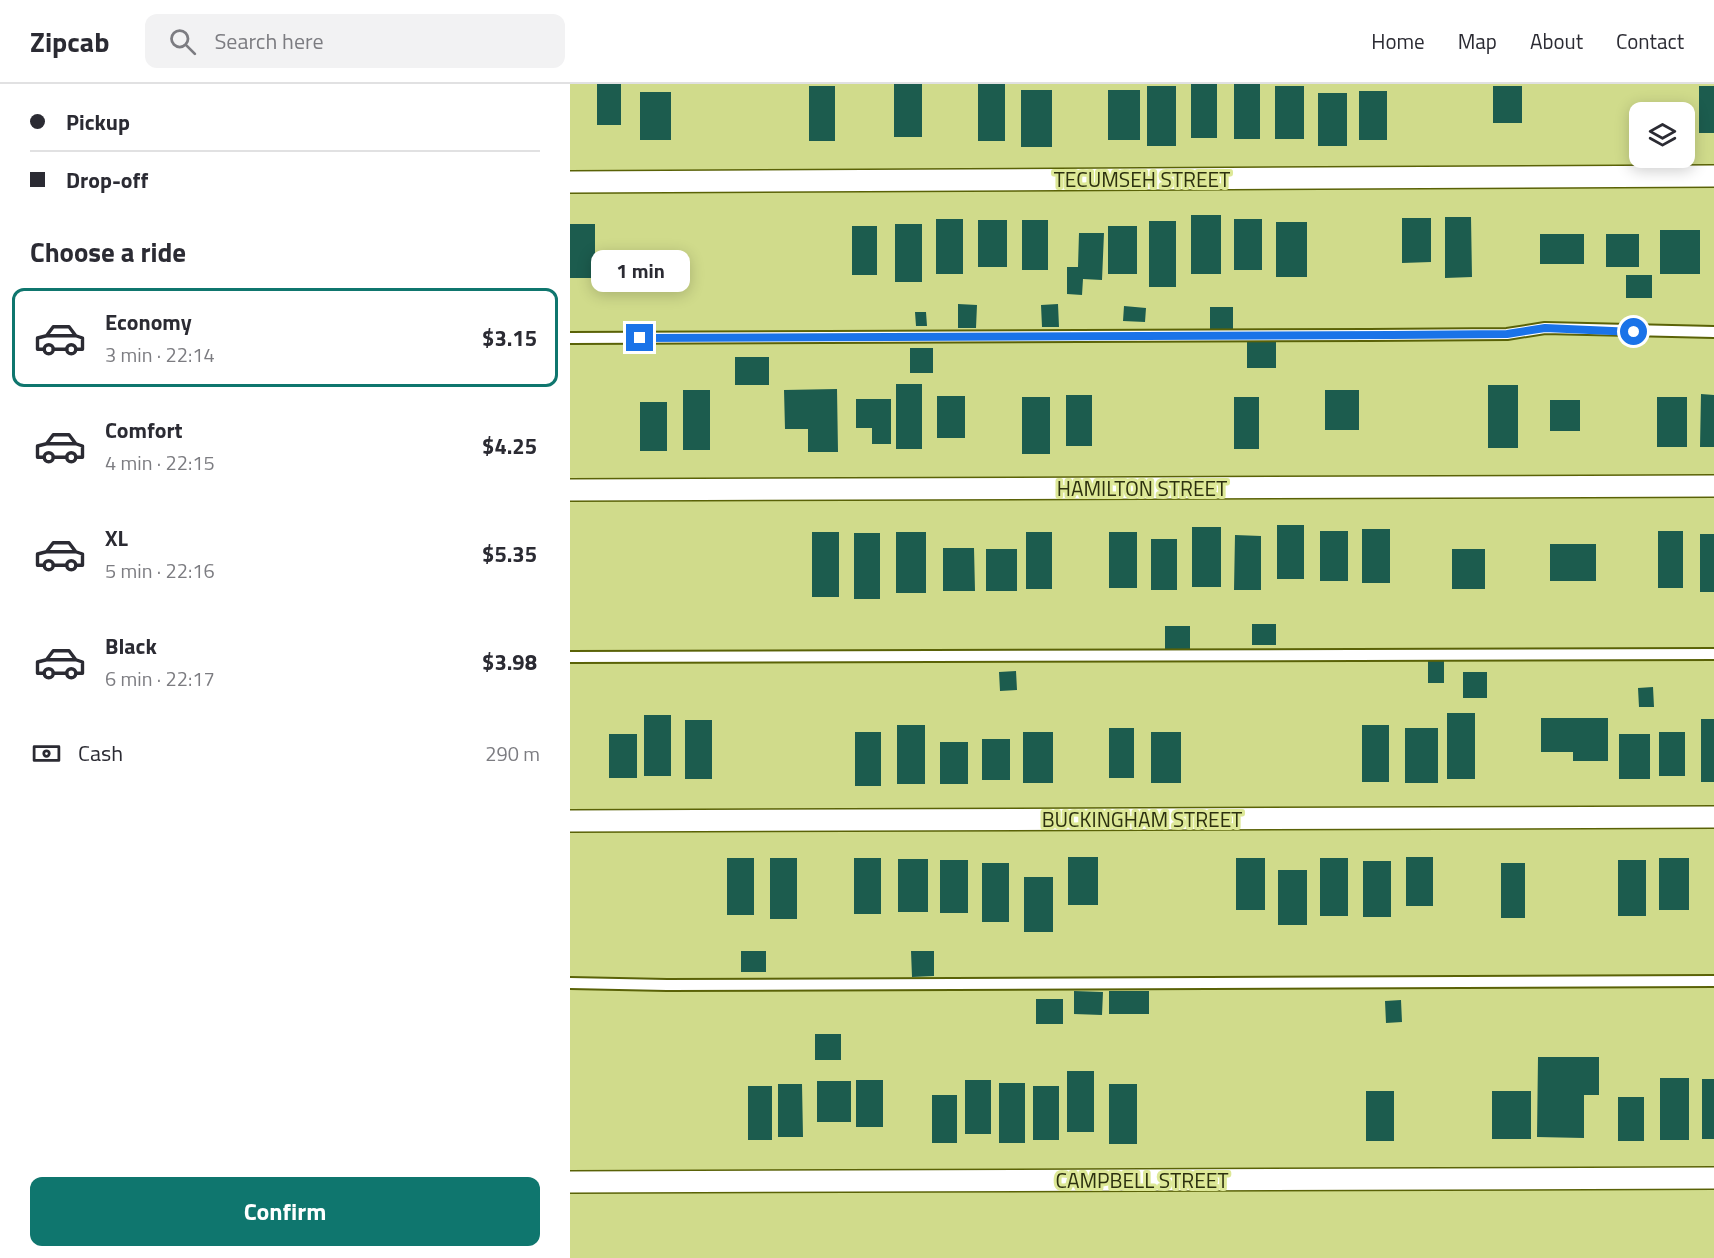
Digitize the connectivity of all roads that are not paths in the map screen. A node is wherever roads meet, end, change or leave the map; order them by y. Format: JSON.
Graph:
{"nodes":[{"id":1,"x":1714,"y":176,"type":"edge"},
{"id":2,"x":570,"y":182,"type":"edge"},
{"id":3,"x":1714,"y":332,"type":"edge"},
{"id":4,"x":570,"y":338,"type":"edge"},
{"id":5,"x":1714,"y":486,"type":"edge"},
{"id":6,"x":570,"y":490,"type":"edge"},
{"id":7,"x":1714,"y":654,"type":"edge"},
{"id":8,"x":570,"y":657,"type":"edge"},
{"id":9,"x":1714,"y":817,"type":"edge"},
{"id":10,"x":570,"y":821,"type":"edge"},
{"id":11,"x":1714,"y":981,"type":"edge"},
{"id":12,"x":570,"y":983,"type":"edge"},
{"id":13,"x":1714,"y":1178,"type":"edge"},
{"id":14,"x":570,"y":1182,"type":"edge"}],
"edges":[{"from":1,"to":2,"type":"street","name":"TECUMSEH STREET"},
{"from":3,"to":4,"type":"lane"},
{"from":5,"to":6,"type":"street","name":"HAMILTON STREET"},
{"from":7,"to":8,"type":"lane"},
{"from":9,"to":10,"type":"street","name":"BUCKINGHAM STREET"},
{"from":11,"to":12,"type":"lane"},
{"from":13,"to":14,"type":"street","name":"CAMPBELL STREET"}]}
